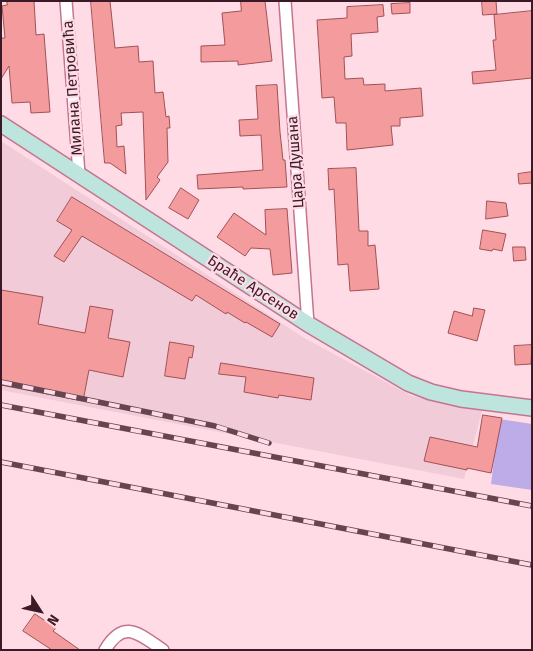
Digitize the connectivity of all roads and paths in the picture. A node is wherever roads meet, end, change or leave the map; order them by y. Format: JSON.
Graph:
{"nodes":[{"id":1,"x":66,"y":1,"type":"edge"},
{"id":2,"x":284,"y":1,"type":"edge"},
{"id":3,"x":1,"y":124,"type":"edge"},
{"id":4,"x":80,"y":174,"type":"junction"},
{"id":5,"x":308,"y":324,"type":"junction"},
{"id":6,"x":528,"y":408,"type":"edge"},
{"id":7,"x":105,"y":650,"type":"edge"},
{"id":8,"x":163,"y":650,"type":"edge"}],
"edges":[{"from":1,"to":4,"type":"street","name":"Милана Петровића"},
{"from":2,"to":5,"type":"street","name":"Цара Душана"},
{"from":3,"to":4,"type":"main road","name":"Браће Арсенов"},
{"from":4,"to":5,"type":"main road","name":"Браће Арсенов"},
{"from":5,"to":6,"type":"main road","name":"Браће Арсенов"},
{"from":7,"to":8,"type":"street"}]}
